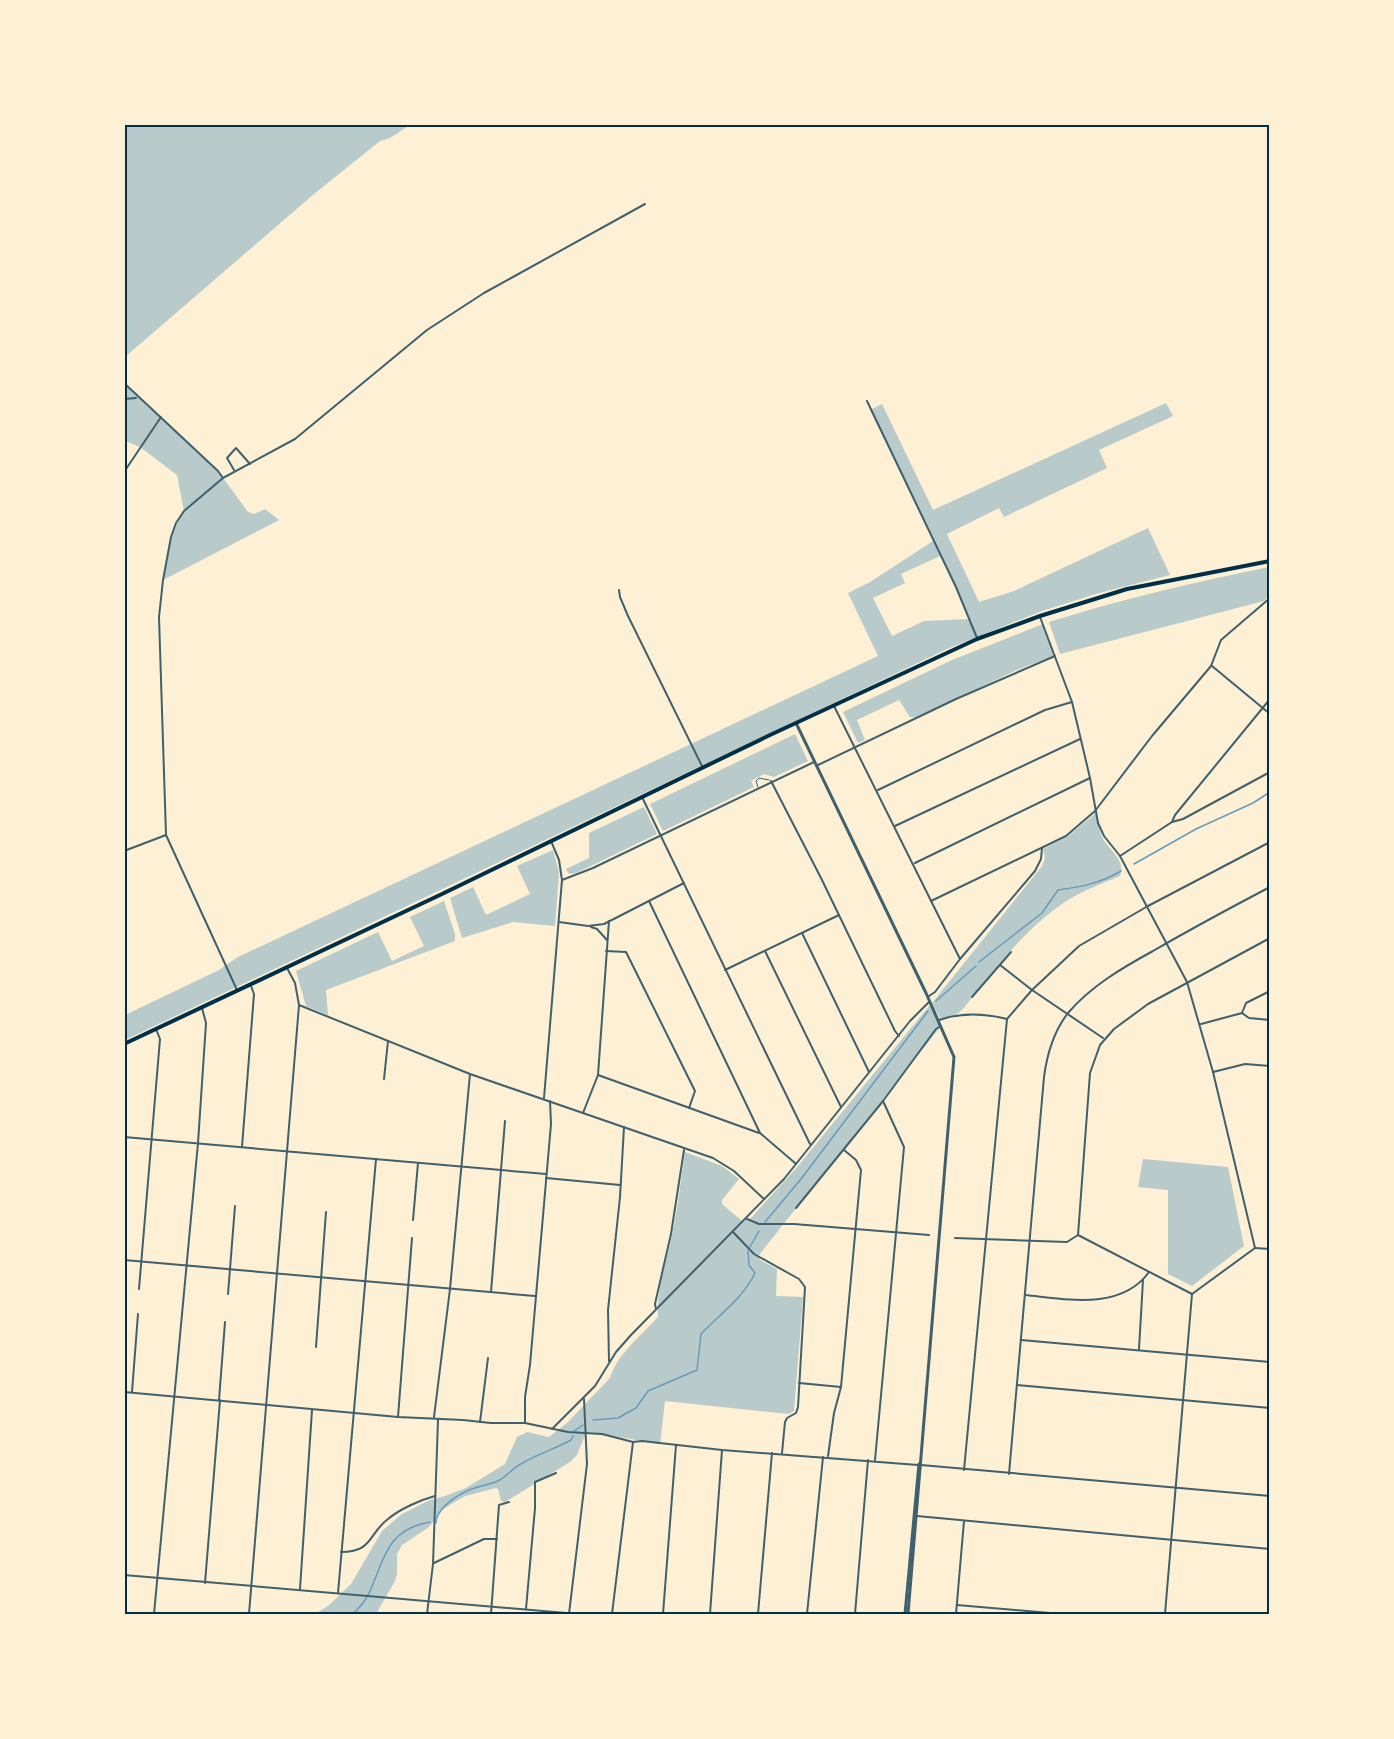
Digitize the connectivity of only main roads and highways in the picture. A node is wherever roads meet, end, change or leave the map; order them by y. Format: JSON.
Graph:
{"nodes":[{"id":1,"x":1269,"y":561,"type":"edge"},
{"id":2,"x":124,"y":1044,"type":"edge"}],
"edges":[{"from":1,"to":2,"type":"highway"}]}
